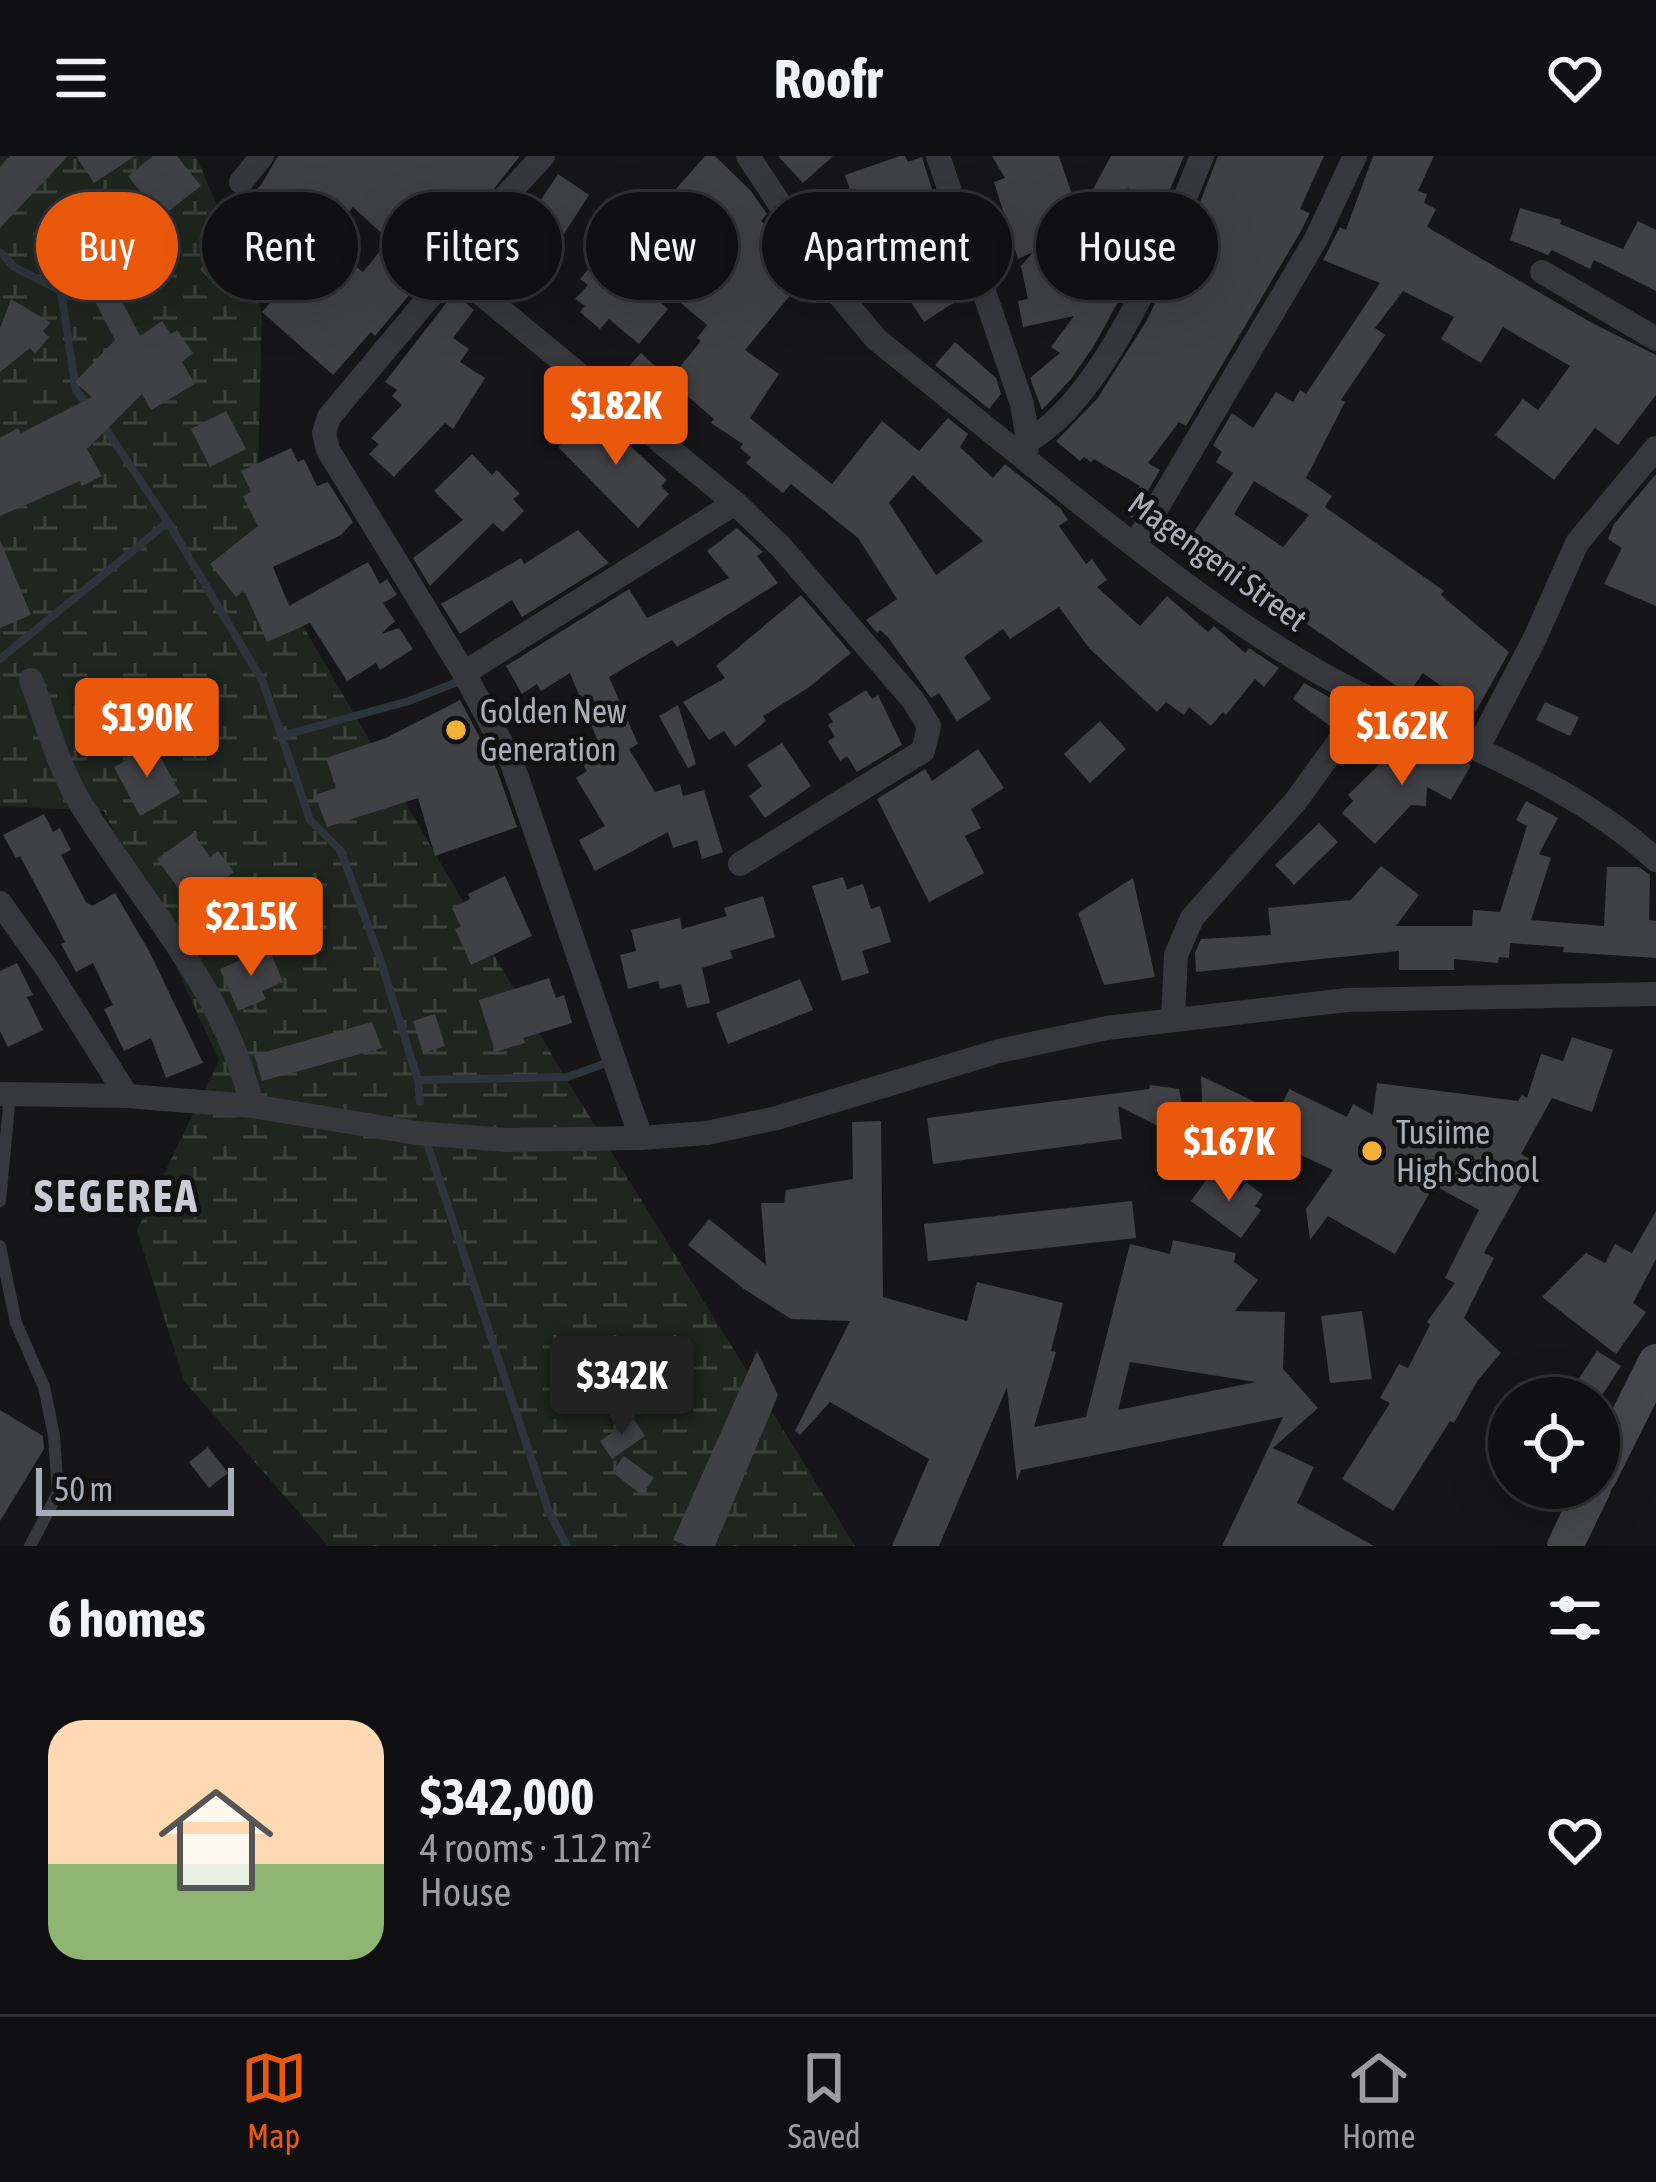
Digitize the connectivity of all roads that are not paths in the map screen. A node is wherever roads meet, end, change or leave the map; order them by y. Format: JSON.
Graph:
{"nodes":[{"id":1,"x":262,"y":156,"type":"edge"},
{"id":2,"x":543,"y":156,"type":"edge"},
{"id":3,"x":748,"y":156,"type":"edge"},
{"id":4,"x":938,"y":156,"type":"edge"},
{"id":5,"x":1202,"y":156,"type":"edge"},
{"id":6,"x":1354,"y":156,"type":"edge"},
{"id":7,"x":241,"y":182,"type":"dead end"},
{"id":8,"x":510,"y":192,"type":"edge"},
{"id":9,"x":1543,"y":272,"type":"dead end"},
{"id":10,"x":427,"y":300,"type":"edge"},
{"id":11,"x":488,"y":300,"type":"edge"},
{"id":12,"x":1656,"y":339,"type":"edge"},
{"id":13,"x":1656,"y":448,"type":"edge"},
{"id":14,"x":1027,"y":450,"type":"junction"},
{"id":15,"x":735,"y":503,"type":"junction"},
{"id":16,"x":1136,"y":543,"type":"junction"},
{"id":17,"x":464,"y":674,"type":"junction"},
{"id":18,"x":31,"y":680,"type":"dead end"},
{"id":19,"x":1370,"y":699,"type":"junction"},
{"id":20,"x":1477,"y":749,"type":"junction"},
{"id":21,"x":1656,"y":860,"type":"edge"},
{"id":22,"x":740,"y":864,"type":"dead end"},
{"id":23,"x":0,"y":903,"type":"edge"},
{"id":24,"x":1656,"y":994,"type":"edge"},
{"id":25,"x":1173,"y":1019,"type":"junction"},
{"id":26,"x":5,"y":1094,"type":"edge"},
{"id":27,"x":127,"y":1096,"type":"junction"},
{"id":28,"x":252,"y":1106,"type":"junction"},
{"id":29,"x":641,"y":1138,"type":"junction"},
{"id":30,"x":0,"y":1201,"type":"edge"},
{"id":31,"x":0,"y":1246,"type":"edge"},
{"id":32,"x":1656,"y":1362,"type":"edge"},
{"id":33,"x":1647,"y":1399,"type":"edge"},
{"id":34,"x":1620,"y":1443,"type":"edge"},
{"id":35,"x":1583,"y":1509,"type":"edge"},
{"id":36,"x":30,"y":1546,"type":"edge"},
{"id":37,"x":1565,"y":1546,"type":"edge"}],
"edges":[{"from":1,"to":7,"type":"street"},
{"from":2,"to":8,"type":"street"},
{"from":3,"to":14,"type":"street","name":"Magengeni Street"},
{"from":4,"to":14,"type":"street"},
{"from":5,"to":14,"type":"street"},
{"from":6,"to":16,"type":"street"},
{"from":9,"to":12,"type":"street"},
{"from":10,"to":17,"type":"street"},
{"from":11,"to":15,"type":"street"},
{"from":13,"to":20,"type":"street"},
{"from":14,"to":16,"type":"street","name":"Magengeni Street"},
{"from":15,"to":17,"type":"street"},
{"from":15,"to":22,"type":"street"},
{"from":16,"to":19,"type":"street","name":"Magengeni Street"},
{"from":17,"to":29,"type":"street"},
{"from":18,"to":28,"type":"street"},
{"from":19,"to":20,"type":"street","name":"Magengeni Street"},
{"from":19,"to":25,"type":"street"},
{"from":20,"to":21,"type":"street","name":"Magengeni Street"},
{"from":23,"to":27,"type":"street"},
{"from":24,"to":25,"type":"street"},
{"from":25,"to":29,"type":"street"},
{"from":26,"to":27,"type":"street"},
{"from":26,"to":30,"type":"lane"},
{"from":27,"to":28,"type":"street"},
{"from":28,"to":29,"type":"street"},
{"from":31,"to":36,"type":"lane"},
{"from":32,"to":33,"type":"main road"},
{"from":33,"to":34,"type":"main road"},
{"from":35,"to":37,"type":"main road"}]}
